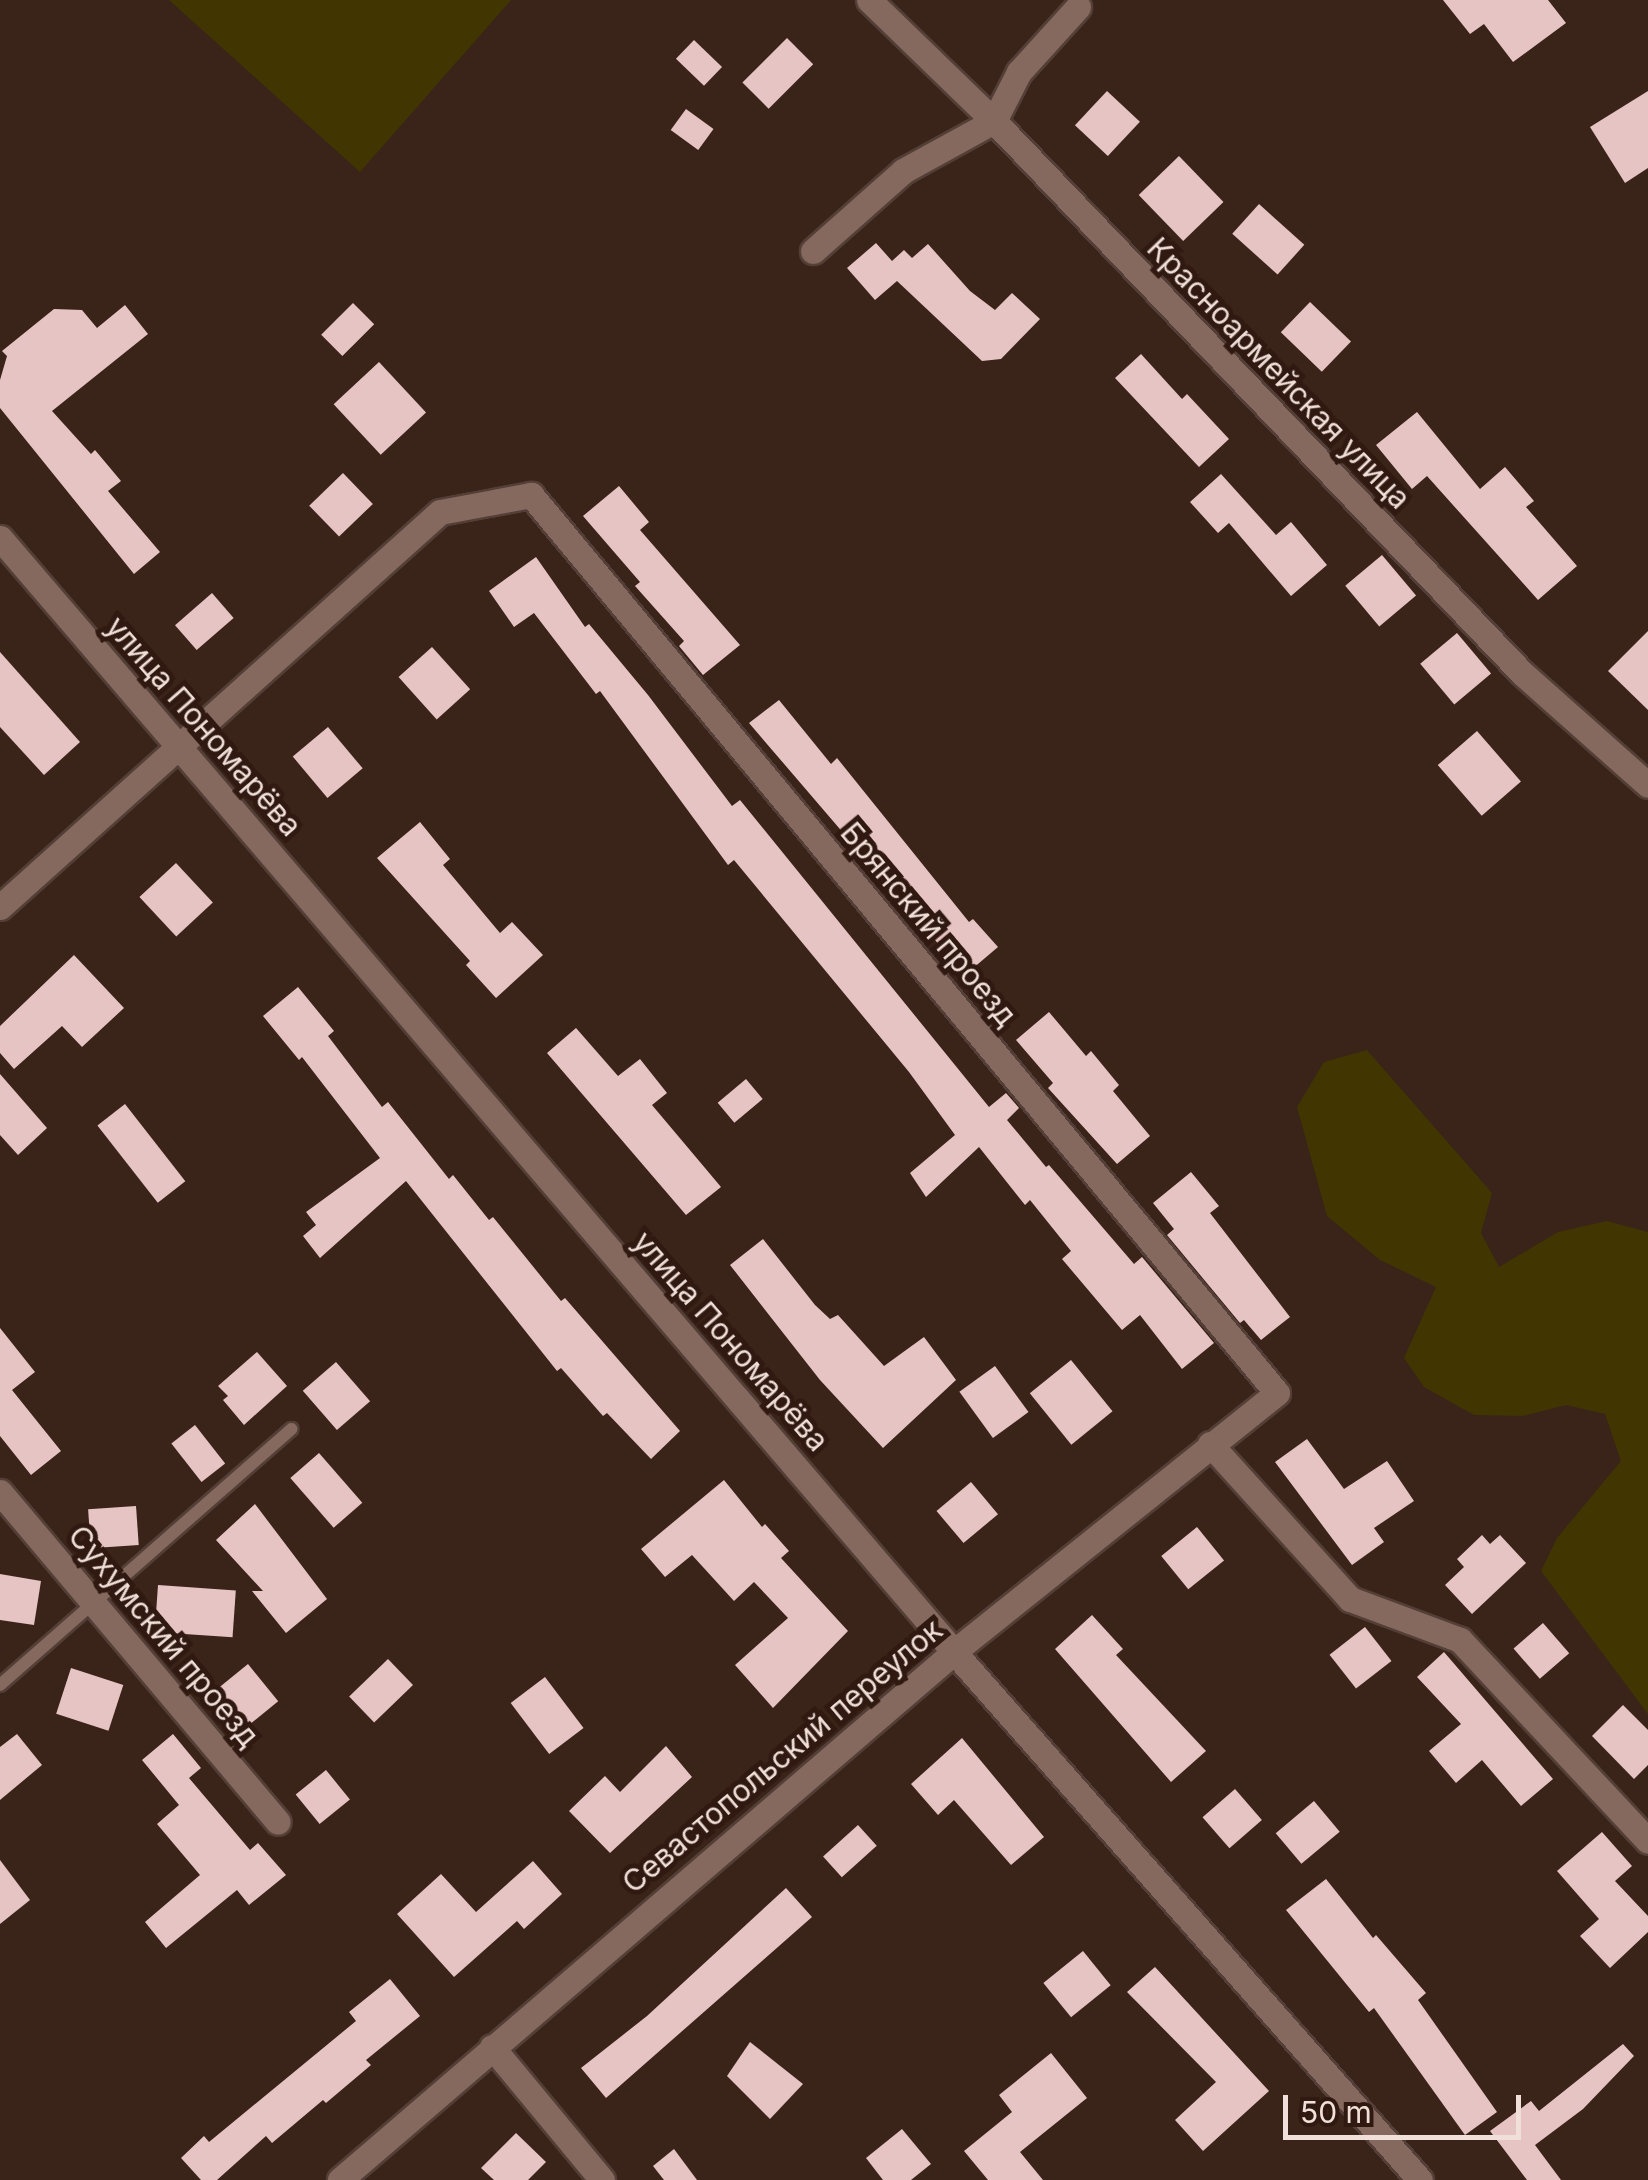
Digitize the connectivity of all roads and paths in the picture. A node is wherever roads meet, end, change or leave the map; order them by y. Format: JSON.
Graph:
{"nodes":[{"id":1,"x":868,"y":0,"type":"edge"},
{"id":2,"x":1078,"y":7,"type":"dead end"},
{"id":3,"x":994,"y":121,"type":"junction"},
{"id":4,"x":814,"y":252,"type":"dead end"},
{"id":5,"x":0,"y":538,"type":"edge"},
{"id":6,"x":179,"y":746,"type":"junction"},
{"id":7,"x":1648,"y":785,"type":"edge"},
{"id":8,"x":0,"y":907,"type":"edge"},
{"id":9,"x":1277,"y":1393,"type":"joint"},
{"id":10,"x":291,"y":1430,"type":"dead end"},
{"id":11,"x":1210,"y":1444,"type":"junction"},
{"id":12,"x":0,"y":1492,"type":"edge"},
{"id":13,"x":94,"y":1603,"type":"junction"},
{"id":14,"x":954,"y":1652,"type":"junction"},
{"id":15,"x":0,"y":1684,"type":"edge"},
{"id":16,"x":278,"y":1822,"type":"dead end"},
{"id":17,"x":1648,"y":1841,"type":"edge"},
{"id":18,"x":492,"y":2047,"type":"junction"},
{"id":19,"x":340,"y":2180,"type":"edge"},
{"id":20,"x":602,"y":2180,"type":"edge"},
{"id":21,"x":1420,"y":2180,"type":"edge"}],
"edges":[{"from":1,"to":3,"type":"street","name":"Красноармейская улица"},
{"from":2,"to":3,"type":"street"},
{"from":3,"to":4,"type":"street"},
{"from":3,"to":7,"type":"street","name":"Красноармейская улица"},
{"from":5,"to":6,"type":"street","name":"улица Пономарёва"},
{"from":6,"to":8,"type":"street"},
{"from":6,"to":9,"type":"street","name":"Брянский проезд"},
{"from":6,"to":14,"type":"street","name":"улица Пономарёва"},
{"from":9,"to":11,"type":"street","name":"Севастопольский переулок"},
{"from":10,"to":13,"type":"lane"},
{"from":11,"to":14,"type":"street","name":"Севастопольский переулок"},
{"from":11,"to":17,"type":"street"},
{"from":12,"to":13,"type":"street","name":"Сухумский проезд"},
{"from":13,"to":15,"type":"lane"},
{"from":13,"to":16,"type":"street","name":"Сухумский проезд"},
{"from":14,"to":18,"type":"street","name":"Севастопольский переулок"},
{"from":14,"to":21,"type":"street","name":"улица Пономарёва"},
{"from":18,"to":19,"type":"street","name":"Севастопольский переулок"},
{"from":18,"to":20,"type":"street"}]}
